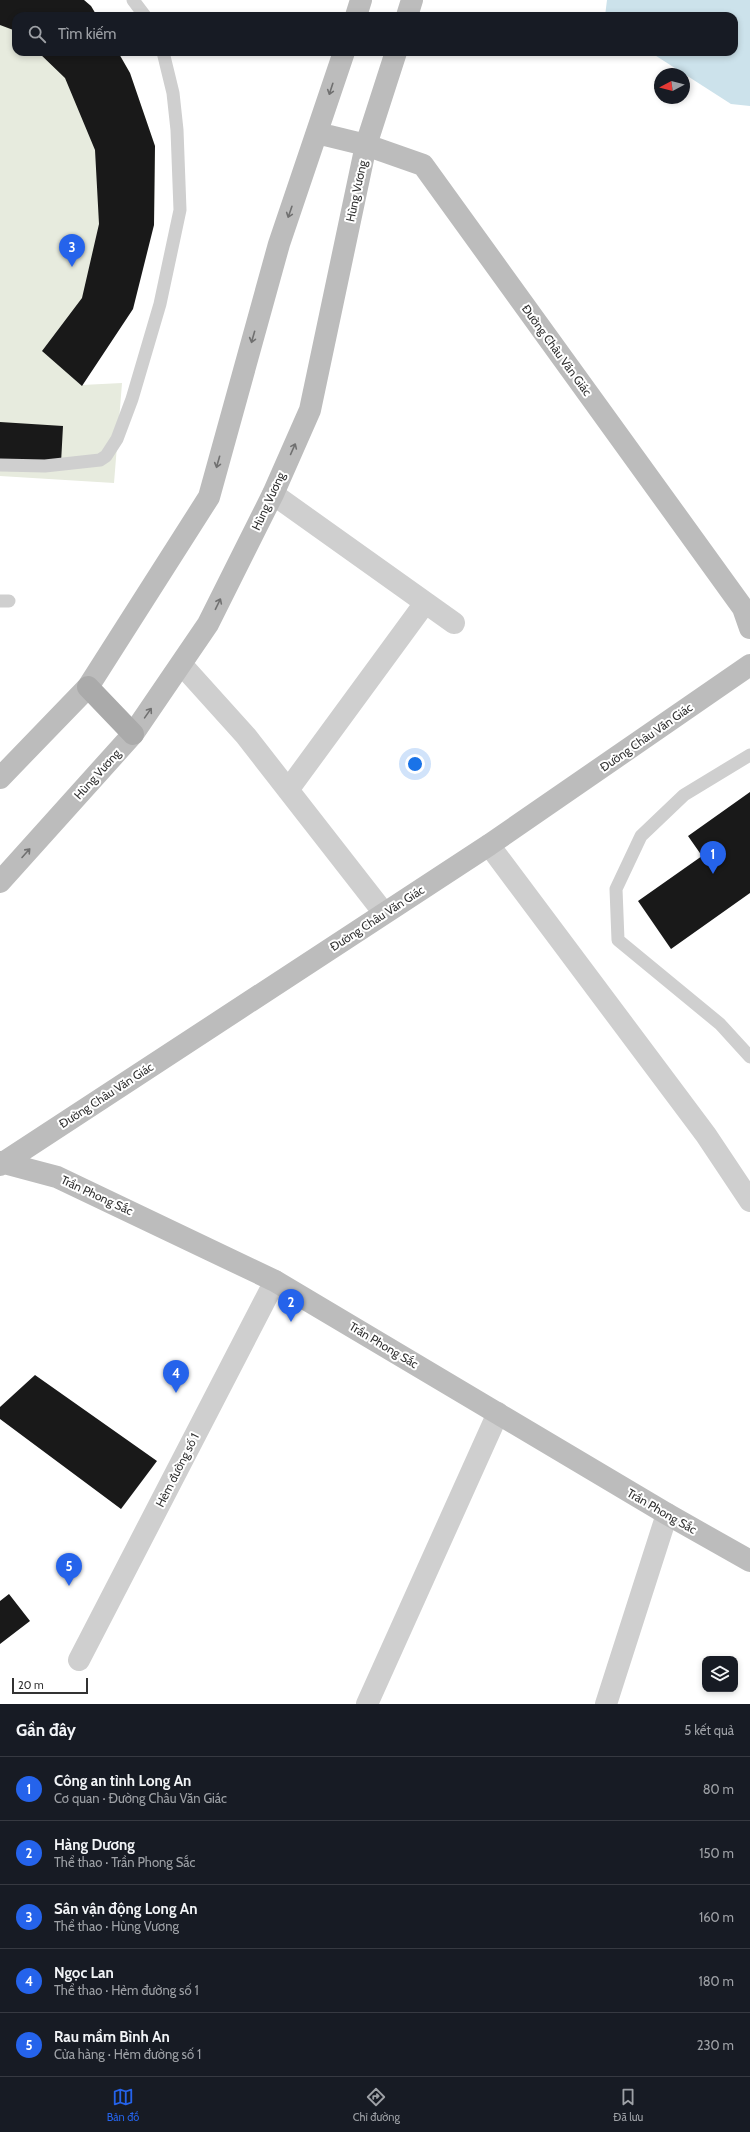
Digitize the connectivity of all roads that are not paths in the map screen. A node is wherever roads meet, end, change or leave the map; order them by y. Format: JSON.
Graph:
{"nodes":[{"id":1,"x":133,"y":0,"type":"edge"},
{"id":2,"x":361,"y":0,"type":"edge"},
{"id":3,"x":412,"y":0,"type":"edge"},
{"id":4,"x":142,"y":12,"type":"edge"},
{"id":5,"x":357,"y":12,"type":"edge"},
{"id":6,"x":408,"y":12,"type":"edge"},
{"id":7,"x":164,"y":56,"type":"edge"},
{"id":8,"x":343,"y":56,"type":"edge"},
{"id":9,"x":395,"y":56,"type":"edge"},
{"id":10,"x":316,"y":133,"type":"junction"},
{"id":11,"x":366,"y":145,"type":"junction"},
{"id":12,"x":0,"y":465,"type":"edge"},
{"id":13,"x":273,"y":494,"type":"junction"},
{"id":14,"x":425,"y":603,"type":"junction"},
{"id":15,"x":454,"y":623,"type":"dead end"},
{"id":16,"x":750,"y":628,"type":"edge"},
{"id":17,"x":182,"y":664,"type":"junction"},
{"id":18,"x":750,"y":665,"type":"edge"},
{"id":19,"x":88,"y":687,"type":"junction"},
{"id":20,"x":133,"y":734,"type":"junction"},
{"id":21,"x":750,"y":755,"type":"edge"},
{"id":22,"x":0,"y":778,"type":"edge"},
{"id":23,"x":288,"y":790,"type":"junction"},
{"id":24,"x":490,"y":846,"type":"junction"},
{"id":25,"x":0,"y":882,"type":"edge"},
{"id":26,"x":384,"y":913,"type":"junction"},
{"id":27,"x":750,"y":1057,"type":"edge"},
{"id":28,"x":1,"y":1163,"type":"edge"},
{"id":29,"x":744,"y":1178,"type":"edge"},
{"id":30,"x":750,"y":1201,"type":"edge"},
{"id":31,"x":275,"y":1281,"type":"junction"},
{"id":32,"x":498,"y":1413,"type":"junction"},
{"id":33,"x":667,"y":1514,"type":"junction"},
{"id":34,"x":750,"y":1561,"type":"edge"},
{"id":35,"x":79,"y":1660,"type":"dead end"},
{"id":36,"x":367,"y":1704,"type":"edge"},
{"id":37,"x":606,"y":1704,"type":"edge"}],
"edges":[{"from":1,"to":4,"type":"lane"},
{"from":2,"to":5,"type":"street"},
{"from":3,"to":6,"type":"street"},
{"from":7,"to":12,"type":"lane"},
{"from":8,"to":10,"type":"street","one_way":true},
{"from":9,"to":11,"type":"street","name":"Hùng Vương"},
{"from":10,"to":11,"type":"street","name":"Đường Châu Văn Giác"},
{"from":10,"to":19,"type":"street","one_way":true},
{"from":13,"to":11,"type":"street","name":"Hùng Vương","one_way":true},
{"from":11,"to":16,"type":"street","name":"Đường Châu Văn Giác"},
{"from":13,"to":14,"type":"street"},
{"from":17,"to":13,"type":"street","name":"Hùng Vương","one_way":true},
{"from":14,"to":15,"type":"street"},
{"from":14,"to":23,"type":"street"},
{"from":20,"to":17,"type":"street","name":"Hùng Vương","one_way":true},
{"from":17,"to":23,"type":"street"},
{"from":18,"to":24,"type":"street","name":"Đường Châu Văn Giác"},
{"from":19,"to":20,"type":"main road"},
{"from":19,"to":22,"type":"street"},
{"from":25,"to":20,"type":"street","name":"Hùng Vương","one_way":true},
{"from":21,"to":27,"type":"lane"},
{"from":23,"to":26,"type":"street"},
{"from":24,"to":26,"type":"street","name":"Đường Châu Văn Giác"},
{"from":24,"to":29,"type":"street"},
{"from":26,"to":28,"type":"street","name":"Đường Châu Văn Giác"},
{"from":28,"to":31,"type":"street","name":"Trần Phong Sắc"},
{"from":29,"to":30,"type":"street"},
{"from":31,"to":32,"type":"street","name":"Trần Phong Sắc"},
{"from":31,"to":35,"type":"street","name":"Hẻm đường số 1"},
{"from":32,"to":33,"type":"street","name":"Trần Phong Sắc"},
{"from":32,"to":36,"type":"street"},
{"from":33,"to":34,"type":"street","name":"Trần Phong Sắc"},
{"from":33,"to":37,"type":"street"}]}
